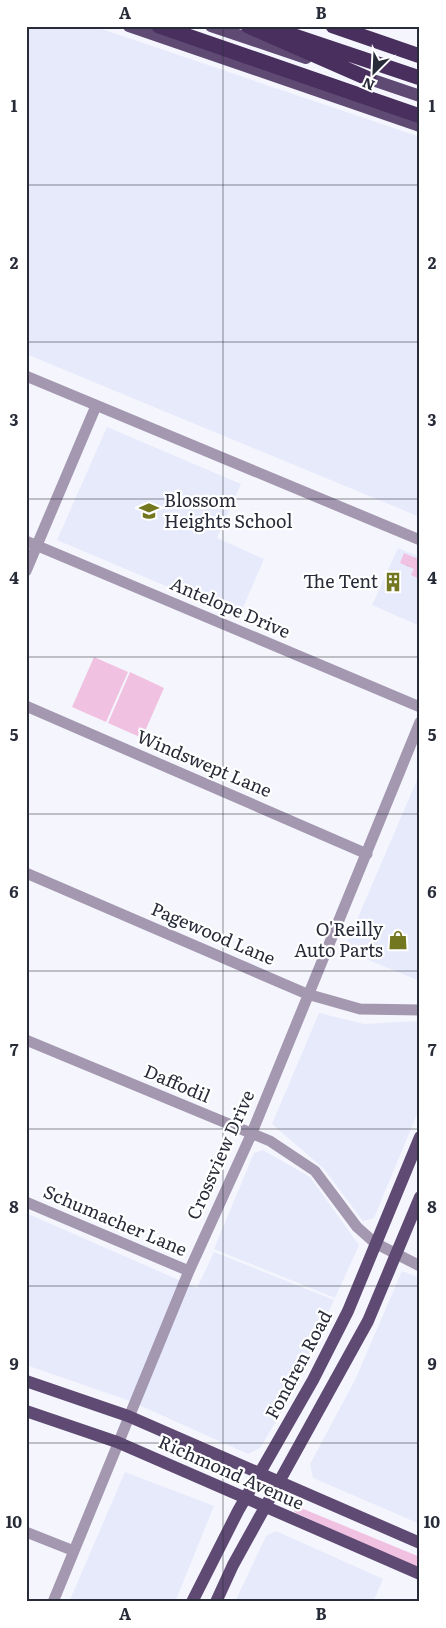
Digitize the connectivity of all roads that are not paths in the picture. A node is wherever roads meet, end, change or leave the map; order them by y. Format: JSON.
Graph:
{"nodes":[{"id":1,"x":129,"y":26,"type":"edge"},
{"id":2,"x":159,"y":26,"type":"edge"},
{"id":3,"x":212,"y":26,"type":"edge"},
{"id":4,"x":248,"y":26,"type":"edge"},
{"id":5,"x":265,"y":26,"type":"edge"},
{"id":6,"x":333,"y":26,"type":"edge"},
{"id":7,"x":420,"y":56,"type":"edge"},
{"id":8,"x":420,"y":78,"type":"edge"},
{"id":9,"x":369,"y":79,"type":"junction"},
{"id":10,"x":420,"y":96,"type":"edge"},
{"id":11,"x":420,"y":116,"type":"edge"},
{"id":12,"x":420,"y":126,"type":"edge"},
{"id":13,"x":26,"y":376,"type":"edge"},
{"id":14,"x":96,"y":406,"type":"junction"},
{"id":15,"x":420,"y":540,"type":"edge"},
{"id":16,"x":32,"y":543,"type":"edge"},
{"id":17,"x":26,"y":571,"type":"edge"},
{"id":18,"x":26,"y":706,"type":"edge"},
{"id":19,"x":420,"y":707,"type":"edge"},
{"id":20,"x":420,"y":722,"type":"edge"},
{"id":21,"x":367,"y":854,"type":"junction"},
{"id":22,"x":26,"y":873,"type":"edge"},
{"id":23,"x":307,"y":994,"type":"junction"},
{"id":24,"x":420,"y":1010,"type":"edge"},
{"id":25,"x":26,"y":1040,"type":"edge"},
{"id":26,"x":251,"y":1134,"type":"junction"},
{"id":27,"x":420,"y":1137,"type":"edge"},
{"id":28,"x":420,"y":1197,"type":"edge"},
{"id":29,"x":26,"y":1202,"type":"edge"},
{"id":30,"x":375,"y":1243,"type":"junction"},
{"id":31,"x":396,"y":1255,"type":"junction"},
{"id":32,"x":420,"y":1266,"type":"edge"},
{"id":33,"x":189,"y":1271,"type":"junction"},
{"id":34,"x":26,"y":1381,"type":"edge"},
{"id":35,"x":26,"y":1411,"type":"edge"},
{"id":36,"x":128,"y":1416,"type":"junction"},
{"id":37,"x":117,"y":1442,"type":"junction"},
{"id":38,"x":259,"y":1474,"type":"junction"},
{"id":39,"x":279,"y":1483,"type":"junction"},
{"id":40,"x":245,"y":1499,"type":"junction"},
{"id":41,"x":266,"y":1507,"type":"junction"},
{"id":42,"x":26,"y":1532,"type":"edge"},
{"id":43,"x":420,"y":1543,"type":"edge"},
{"id":44,"x":74,"y":1551,"type":"junction"},
{"id":45,"x":420,"y":1574,"type":"edge"},
{"id":46,"x":53,"y":1602,"type":"edge"},
{"id":47,"x":192,"y":1602,"type":"edge"},
{"id":48,"x":216,"y":1602,"type":"edge"}],
"edges":[{"from":1,"to":12,"type":"main road"},
{"from":2,"to":11,"type":"highway"},
{"from":3,"to":9,"type":"main road"},
{"from":4,"to":9,"type":"highway"},
{"from":5,"to":8,"type":"highway"},
{"from":6,"to":7,"type":"highway"},
{"from":9,"to":10,"type":"main road"},
{"from":13,"to":14,"type":"street"},
{"from":14,"to":15,"type":"street"},
{"from":14,"to":16,"type":"street"},
{"from":16,"to":17,"type":"street"},
{"from":16,"to":19,"type":"street","name":"Antelope Drive"},
{"from":18,"to":21,"type":"street","name":"Windswept Lane"},
{"from":20,"to":21,"type":"street","name":"Crossview Drive"},
{"from":21,"to":23,"type":"street","name":"Crossview Drive"},
{"from":22,"to":23,"type":"street","name":"Pagewood Lane"},
{"from":23,"to":24,"type":"street","name":"Pagewood Lane"},
{"from":23,"to":26,"type":"street","name":"Crossview Drive"},
{"from":25,"to":26,"type":"street","name":"Daffodil"},
{"from":26,"to":30,"type":"street","name":"Daffodil"},
{"from":26,"to":33,"type":"street","name":"Crossview Drive"},
{"from":27,"to":30,"type":"main road","name":"Fondren Road"},
{"from":28,"to":31,"type":"main road"},
{"from":29,"to":33,"type":"street","name":"Schumacher Lane"},
{"from":30,"to":31,"type":"street","name":"Daffodil"},
{"from":30,"to":38,"type":"main road","name":"Fondren Road"},
{"from":31,"to":32,"type":"street","name":"Daffodil"},
{"from":31,"to":39,"type":"main road"},
{"from":33,"to":36,"type":"street","name":"Crossview Drive"},
{"from":34,"to":36,"type":"main road","name":"Richmond Avenue"},
{"from":35,"to":37,"type":"main road","name":"Richmond Avenue"},
{"from":36,"to":37,"type":"street","name":"Crossview Drive"},
{"from":36,"to":38,"type":"main road","name":"Richmond Avenue"},
{"from":37,"to":40,"type":"main road","name":"Richmond Avenue"},
{"from":37,"to":44,"type":"street","name":"Crossview Drive"},
{"from":38,"to":39,"type":"main road","name":"Richmond Avenue"},
{"from":38,"to":40,"type":"main road","name":"Fondren Road"},
{"from":39,"to":41,"type":"main road"},
{"from":39,"to":43,"type":"main road","name":"Richmond Avenue"},
{"from":40,"to":41,"type":"main road","name":"Richmond Avenue"},
{"from":40,"to":47,"type":"main road","name":"Fondren Road"},
{"from":41,"to":45,"type":"main road","name":"Richmond Avenue"},
{"from":41,"to":48,"type":"main road"},
{"from":42,"to":44,"type":"street"},
{"from":44,"to":46,"type":"street","name":"Crossview Drive"}]}
